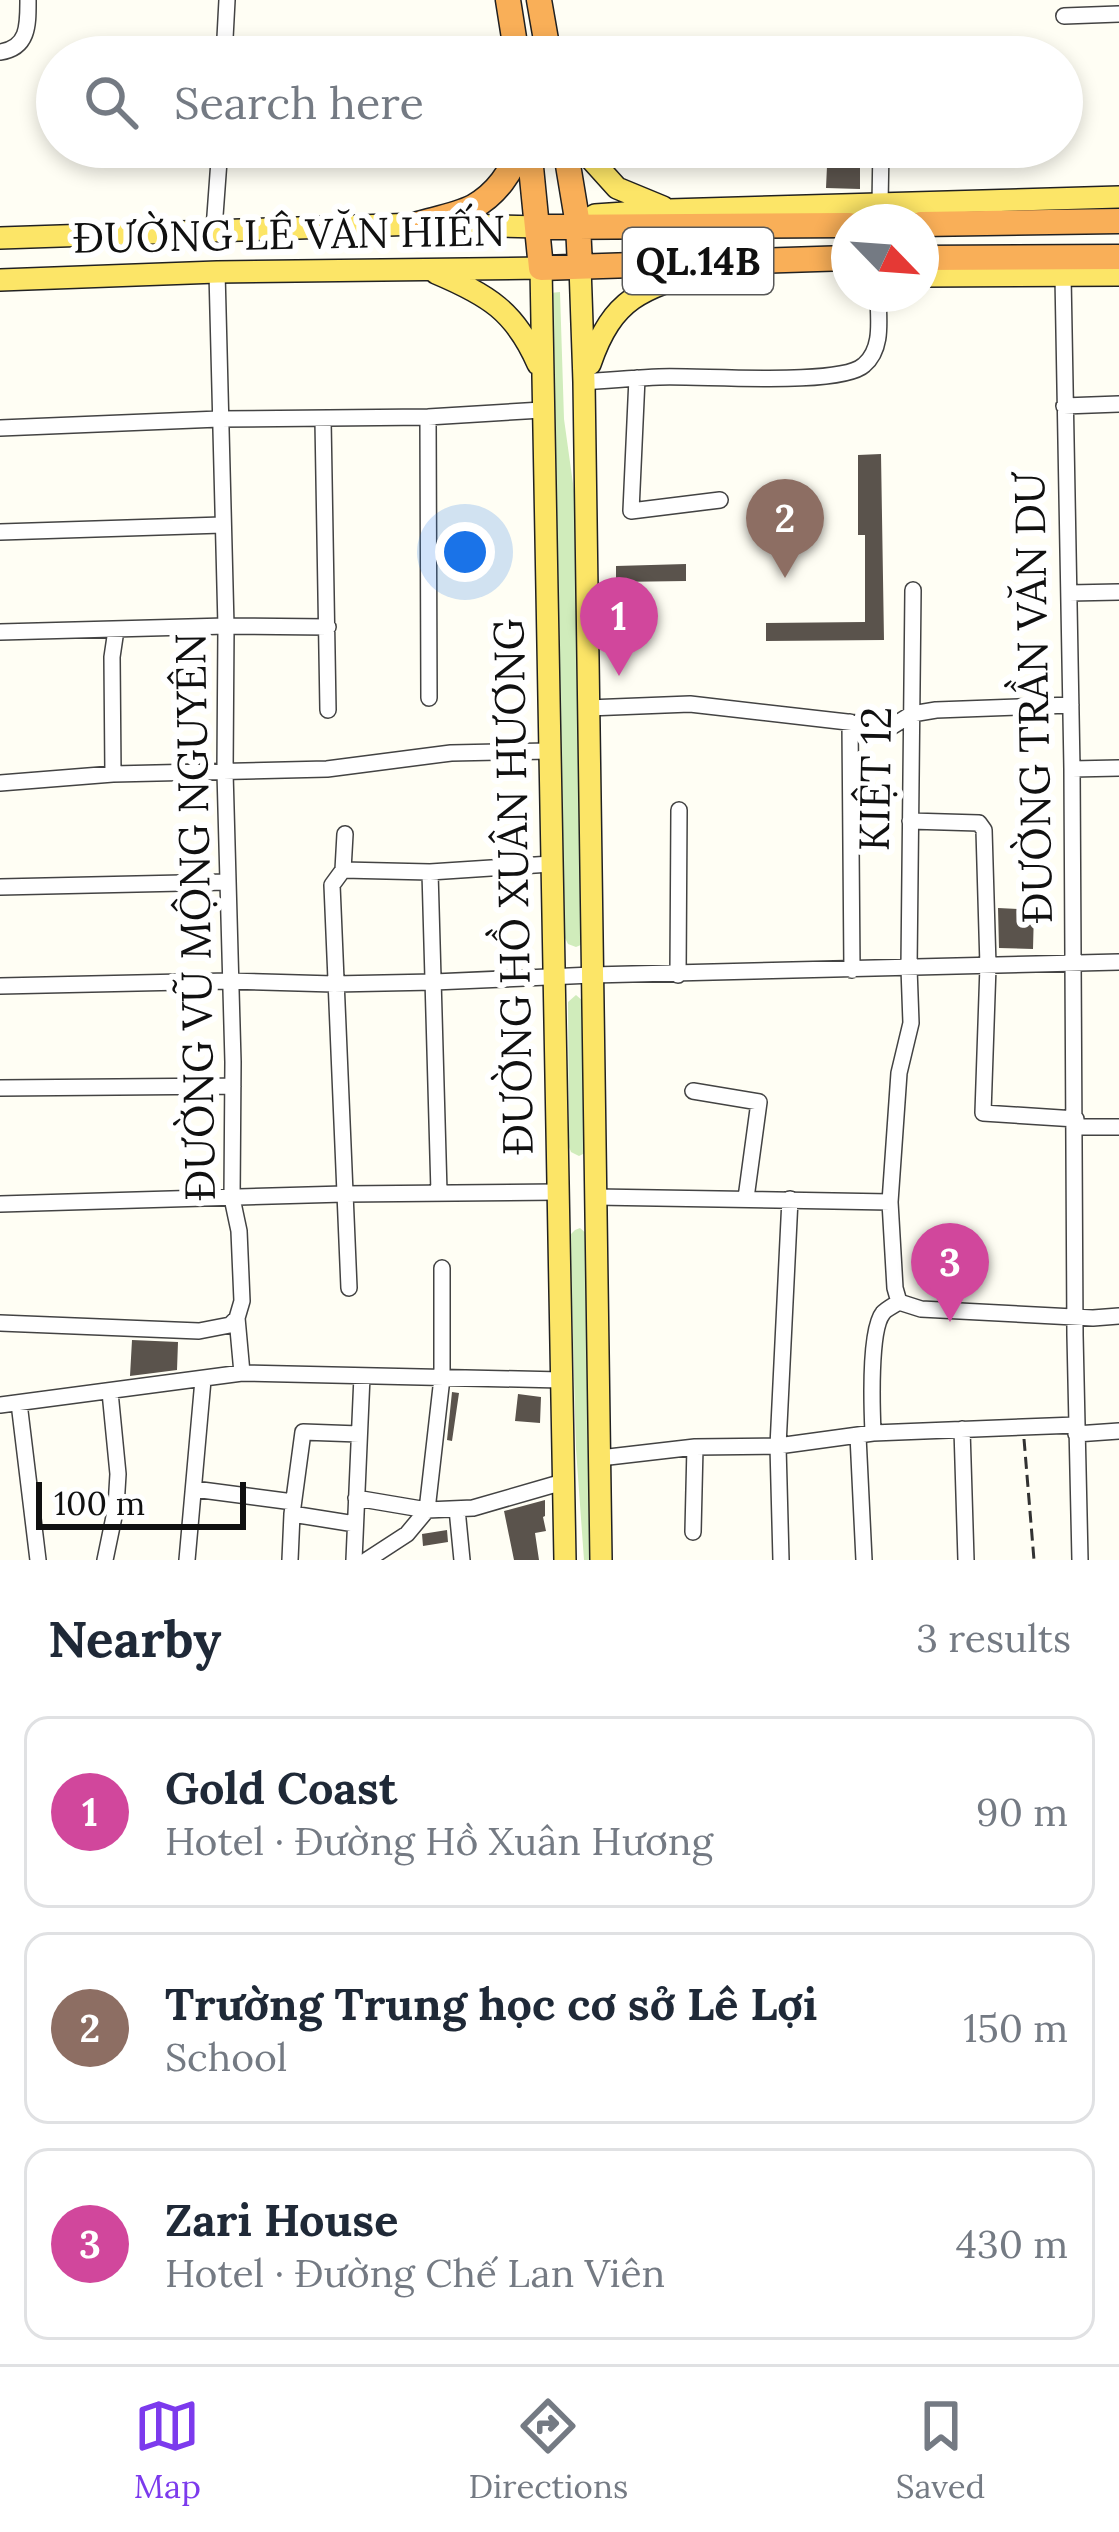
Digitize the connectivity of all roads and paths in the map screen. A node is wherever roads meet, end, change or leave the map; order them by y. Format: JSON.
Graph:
{"nodes":[{"id":1,"x":28,"y":0,"type":"edge"},
{"id":2,"x":227,"y":0,"type":"edge"},
{"id":3,"x":508,"y":0,"type":"edge"},
{"id":4,"x":538,"y":0,"type":"edge"},
{"id":5,"x":1119,"y":14,"type":"edge"},
{"id":6,"x":1064,"y":16,"type":"dead end"},
{"id":7,"x":225,"y":36,"type":"edge"},
{"id":8,"x":514,"y":36,"type":"edge"},
{"id":9,"x":545,"y":36,"type":"edge"},
{"id":10,"x":0,"y":52,"type":"edge"},
{"id":11,"x":218,"y":168,"type":"edge"},
{"id":12,"x":511,"y":168,"type":"edge"},
{"id":13,"x":532,"y":168,"type":"edge"},
{"id":14,"x":568,"y":168,"type":"edge"},
{"id":15,"x":599,"y":168,"type":"edge"},
{"id":16,"x":881,"y":168,"type":"edge"},
{"id":17,"x":1119,"y":197,"type":"edge"},
{"id":18,"x":880,"y":204,"type":"edge"},
{"id":19,"x":831,"y":205,"type":"edge"},
{"id":20,"x":669,"y":210,"type":"junction"},
{"id":21,"x":939,"y":213,"type":"edge"},
{"id":22,"x":962,"y":213,"type":"junction"},
{"id":23,"x":1119,"y":221,"type":"edge"},
{"id":24,"x":418,"y":224,"type":"junction"},
{"id":25,"x":578,"y":225,"type":"junction"},
{"id":26,"x":831,"y":225,"type":"edge"},
{"id":27,"x":539,"y":227,"type":"junction"},
{"id":28,"x":214,"y":229,"type":"junction"},
{"id":29,"x":0,"y":238,"type":"edge"},
{"id":30,"x":1119,"y":257,"type":"edge"},
{"id":31,"x":939,"y":258,"type":"edge"},
{"id":32,"x":816,"y":259,"type":"junction"},
{"id":33,"x":831,"y":259,"type":"edge"},
{"id":34,"x":741,"y":260,"type":"junction"},
{"id":35,"x":831,"y":265,"type":"edge"},
{"id":36,"x":580,"y":266,"type":"junction"},
{"id":37,"x":542,"y":268,"type":"junction"},
{"id":38,"x":430,"y":271,"type":"junction"},
{"id":39,"x":217,"y":272,"type":"junction"},
{"id":40,"x":1064,"y":275,"type":"junction"},
{"id":41,"x":1119,"y":275,"type":"edge"},
{"id":42,"x":939,"y":276,"type":"edge"},
{"id":43,"x":0,"y":280,"type":"edge"},
{"id":44,"x":878,"y":312,"type":"edge"},
{"id":45,"x":541,"y":371,"type":"junction"},
{"id":46,"x":637,"y":378,"type":"junction"},
{"id":47,"x":584,"y":382,"type":"junction"},
{"id":48,"x":1119,"y":404,"type":"edge"},
{"id":49,"x":1064,"y":406,"type":"junction"},
{"id":50,"x":542,"y":410,"type":"junction"},
{"id":51,"x":428,"y":417,"type":"junction"},
{"id":52,"x":219,"y":419,"type":"junction"},
{"id":53,"x":323,"y":420,"type":"junction"},
{"id":54,"x":0,"y":428,"type":"edge"},
{"id":55,"x":720,"y":500,"type":"dead end"},
{"id":56,"x":222,"y":525,"type":"junction"},
{"id":57,"x":0,"y":532,"type":"edge"},
{"id":58,"x":913,"y":590,"type":"dead end"},
{"id":59,"x":1119,"y":592,"type":"edge"},
{"id":60,"x":1069,"y":593,"type":"junction"},
{"id":61,"x":226,"y":626,"type":"junction"},
{"id":62,"x":328,"y":627,"type":"junction"},
{"id":63,"x":116,"y":630,"type":"junction"},
{"id":64,"x":0,"y":632,"type":"edge"},
{"id":65,"x":430,"y":698,"type":"dead end"},
{"id":66,"x":1071,"y":705,"type":"junction"},
{"id":67,"x":588,"y":709,"type":"junction"},
{"id":68,"x":328,"y":710,"type":"dead end"},
{"id":69,"x":912,"y":714,"type":"junction"},
{"id":70,"x":850,"y":722,"type":"junction"},
{"id":71,"x":550,"y":751,"type":"junction"},
{"id":72,"x":1119,"y":768,"type":"edge"},
{"id":73,"x":1072,"y":769,"type":"junction"},
{"id":74,"x":225,"y":772,"type":"junction"},
{"id":75,"x":113,"y":773,"type":"junction"},
{"id":76,"x":0,"y":783,"type":"edge"},
{"id":77,"x":679,"y":810,"type":"dead end"},
{"id":78,"x":910,"y":821,"type":"junction"},
{"id":79,"x":345,"y":834,"type":"dead end"},
{"id":80,"x":551,"y":864,"type":"junction"},
{"id":81,"x":343,"y":870,"type":"junction"},
{"id":82,"x":430,"y":872,"type":"junction"},
{"id":83,"x":228,"y":882,"type":"junction"},
{"id":84,"x":0,"y":887,"type":"edge"},
{"id":85,"x":1072,"y":962,"type":"junction"},
{"id":86,"x":1119,"y":962,"type":"edge"},
{"id":87,"x":988,"y":965,"type":"junction"},
{"id":88,"x":909,"y":968,"type":"junction"},
{"id":89,"x":852,"y":970,"type":"junction"},
{"id":90,"x":592,"y":975,"type":"junction"},
{"id":91,"x":678,"y":975,"type":"junction"},
{"id":92,"x":554,"y":977,"type":"junction"},
{"id":93,"x":229,"y":981,"type":"junction"},
{"id":94,"x":434,"y":982,"type":"junction"},
{"id":95,"x":334,"y":984,"type":"junction"},
{"id":96,"x":0,"y":986,"type":"edge"},
{"id":97,"x":764,"y":1083,"type":"dead end"},
{"id":98,"x":232,"y":1086,"type":"junction"},
{"id":99,"x":0,"y":1088,"type":"edge"},
{"id":100,"x":693,"y":1091,"type":"dead end"},
{"id":101,"x":759,"y":1102,"type":"junction"},
{"id":102,"x":1076,"y":1123,"type":"junction"},
{"id":103,"x":1119,"y":1127,"type":"edge"},
{"id":104,"x":596,"y":1173,"type":"junction"},
{"id":105,"x":558,"y":1183,"type":"junction"},
{"id":106,"x":439,"y":1192,"type":"junction"},
{"id":107,"x":344,"y":1194,"type":"junction"},
{"id":108,"x":232,"y":1198,"type":"junction"},
{"id":109,"x":746,"y":1198,"type":"junction"},
{"id":110,"x":790,"y":1199,"type":"junction"},
{"id":111,"x":890,"y":1202,"type":"junction"},
{"id":112,"x":0,"y":1204,"type":"edge"},
{"id":113,"x":596,"y":1205,"type":"junction"},
{"id":114,"x":558,"y":1215,"type":"junction"},
{"id":115,"x":442,"y":1268,"type":"dead end"},
{"id":116,"x":349,"y":1288,"type":"dead end"},
{"id":117,"x":899,"y":1301,"type":"junction"},
{"id":118,"x":1076,"y":1316,"type":"junction"},
{"id":119,"x":1119,"y":1316,"type":"edge"},
{"id":120,"x":237,"y":1318,"type":"junction"},
{"id":121,"x":0,"y":1323,"type":"edge"},
{"id":122,"x":242,"y":1373,"type":"junction"},
{"id":123,"x":362,"y":1376,"type":"junction"},
{"id":124,"x":442,"y":1378,"type":"junction"},
{"id":125,"x":203,"y":1380,"type":"junction"},
{"id":126,"x":561,"y":1381,"type":"junction"},
{"id":127,"x":110,"y":1392,"type":"junction"},
{"id":128,"x":19,"y":1403,"type":"junction"},
{"id":129,"x":0,"y":1405,"type":"edge"},
{"id":130,"x":1022,"y":1425,"type":"junction"},
{"id":131,"x":962,"y":1429,"type":"junction"},
{"id":132,"x":1076,"y":1430,"type":"junction"},
{"id":133,"x":1119,"y":1432,"type":"edge"},
{"id":134,"x":359,"y":1434,"type":"junction"},
{"id":135,"x":866,"y":1435,"type":"junction"},
{"id":136,"x":778,"y":1446,"type":"junction"},
{"id":137,"x":694,"y":1448,"type":"junction"},
{"id":138,"x":600,"y":1458,"type":"junction"},
{"id":139,"x":563,"y":1482,"type":"junction"},
{"id":140,"x":194,"y":1489,"type":"junction"},
{"id":141,"x":356,"y":1498,"type":"junction"},
{"id":142,"x":293,"y":1508,"type":"junction"},
{"id":143,"x":457,"y":1509,"type":"junction"},
{"id":144,"x":427,"y":1510,"type":"junction"},
{"id":145,"x":356,"y":1524,"type":"junction"},
{"id":146,"x":693,"y":1532,"type":"dead end"},
{"id":147,"x":38,"y":1560,"type":"edge"},
{"id":148,"x":105,"y":1560,"type":"edge"},
{"id":149,"x":187,"y":1560,"type":"edge"},
{"id":150,"x":290,"y":1560,"type":"edge"},
{"id":151,"x":354,"y":1560,"type":"edge"},
{"id":152,"x":367,"y":1560,"type":"edge"},
{"id":153,"x":462,"y":1560,"type":"edge"},
{"id":154,"x":565,"y":1560,"type":"edge"},
{"id":155,"x":601,"y":1560,"type":"edge"},
{"id":156,"x":781,"y":1560,"type":"edge"},
{"id":157,"x":864,"y":1560,"type":"edge"},
{"id":158,"x":966,"y":1560,"type":"edge"},
{"id":159,"x":1034,"y":1560,"type":"edge"},
{"id":160,"x":1080,"y":1560,"type":"edge"}],
"edges":[{"from":1,"to":10,"type":"street"},
{"from":2,"to":7,"type":"street"},
{"from":3,"to":8,"type":"highway"},
{"from":4,"to":9,"type":"highway"},
{"from":5,"to":6,"type":"street"},
{"from":11,"to":28,"type":"street"},
{"from":12,"to":24,"type":"highway"},
{"from":13,"to":27,"type":"highway","name":"ĐƯỜNG HỒ XUÂN HƯƠNG"},
{"from":14,"to":25,"type":"highway","name":"ĐƯỜNG HỒ XUÂN HƯƠNG","number":"QL.14B"},
{"from":15,"to":20,"type":"main road"},
{"from":16,"to":18,"type":"street"},
{"from":17,"to":22,"type":"main road"},
{"from":19,"to":20,"type":"main road"},
{"from":20,"to":25,"type":"main road"},
{"from":21,"to":22,"type":"highway"},
{"from":22,"to":23,"type":"highway"},
{"from":24,"to":27,"type":"main road","name":"ĐƯỜNG LÊ VĂN HIẾN"},
{"from":24,"to":28,"type":"main road","name":"ĐƯỜNG LÊ VĂN HIẾN"},
{"from":25,"to":26,"type":"highway","number":"QL.14B"},
{"from":25,"to":27,"type":"highway"},
{"from":25,"to":36,"type":"highway","name":"ĐƯỜNG HỒ XUÂN HƯƠNG"},
{"from":27,"to":37,"type":"highway","name":"ĐƯỜNG HỒ XUÂN HƯƠNG"},
{"from":28,"to":29,"type":"main road","name":"ĐƯỜNG LÊ VĂN HIẾN"},
{"from":30,"to":31,"type":"highway"},
{"from":32,"to":33,"type":"highway","number":"QL.14B"},
{"from":32,"to":34,"type":"highway","number":"QL.14B"},
{"from":32,"to":35,"type":"main road"},
{"from":34,"to":36,"type":"highway","number":"QL.14B"},
{"from":34,"to":47,"type":"main road"},
{"from":36,"to":37,"type":"highway","name":"ĐƯỜNG LÊ VĂN HIẾN"},
{"from":36,"to":47,"type":"main road","name":"ĐƯỜNG HỒ XUÂN HƯƠNG"},
{"from":37,"to":38,"type":"main road","name":"ĐƯỜNG LÊ VĂN HIẾN"},
{"from":37,"to":45,"type":"main road","name":"ĐƯỜNG HỒ XUÂN HƯƠNG"},
{"from":38,"to":39,"type":"main road","name":"ĐƯỜNG LÊ VĂN HIẾN"},
{"from":38,"to":45,"type":"main road"},
{"from":39,"to":43,"type":"main road","name":"ĐƯỜNG LÊ VĂN HIẾN"},
{"from":39,"to":52,"type":"street","name":"ĐƯỜNG VŨ MỘNG NGUYÊN"},
{"from":40,"to":41,"type":"main road"},
{"from":40,"to":42,"type":"main road"},
{"from":40,"to":49,"type":"street","name":"ĐƯỜNG TRẦN VĂN DƯ"},
{"from":44,"to":46,"type":"street"},
{"from":45,"to":50,"type":"main road","name":"ĐƯỜNG HỒ XUÂN HƯƠNG"},
{"from":46,"to":47,"type":"street"},
{"from":46,"to":55,"type":"street"},
{"from":47,"to":67,"type":"main road","name":"ĐƯỜNG HỒ XUÂN HƯƠNG"},
{"from":48,"to":49,"type":"street"},
{"from":49,"to":60,"type":"street","name":"ĐƯỜNG TRẦN VĂN DƯ"},
{"from":50,"to":51,"type":"street"},
{"from":50,"to":71,"type":"main road","name":"ĐƯỜNG HỒ XUÂN HƯƠNG"},
{"from":51,"to":53,"type":"street"},
{"from":51,"to":65,"type":"street"},
{"from":52,"to":53,"type":"street"},
{"from":52,"to":54,"type":"street"},
{"from":52,"to":56,"type":"street","name":"ĐƯỜNG VŨ MỘNG NGUYÊN"},
{"from":53,"to":62,"type":"street"},
{"from":56,"to":57,"type":"street"},
{"from":56,"to":61,"type":"street","name":"ĐƯỜNG VŨ MỘNG NGUYÊN"},
{"from":58,"to":69,"type":"street","name":"KIỆT 12"},
{"from":59,"to":60,"type":"street"},
{"from":60,"to":66,"type":"street","name":"ĐƯỜNG TRẦN VĂN DƯ"},
{"from":61,"to":62,"type":"street"},
{"from":61,"to":63,"type":"street"},
{"from":61,"to":74,"type":"street","name":"ĐƯỜNG VŨ MỘNG NGUYÊN"},
{"from":62,"to":68,"type":"street"},
{"from":63,"to":64,"type":"street"},
{"from":63,"to":75,"type":"street"},
{"from":66,"to":69,"type":"street"},
{"from":66,"to":73,"type":"street","name":"ĐƯỜNG TRẦN VĂN DƯ"},
{"from":67,"to":70,"type":"street"},
{"from":67,"to":90,"type":"main road","name":"ĐƯỜNG HỒ XUÂN HƯƠNG"},
{"from":69,"to":70,"type":"street"},
{"from":69,"to":78,"type":"street","name":"KIỆT 12"},
{"from":70,"to":89,"type":"street"},
{"from":71,"to":74,"type":"street"},
{"from":71,"to":80,"type":"main road","name":"ĐƯỜNG HỒ XUÂN HƯƠNG"},
{"from":72,"to":73,"type":"street"},
{"from":73,"to":85,"type":"street","name":"ĐƯỜNG TRẦN VĂN DƯ"},
{"from":74,"to":75,"type":"street"},
{"from":74,"to":83,"type":"street","name":"ĐƯỜNG VŨ MỘNG NGUYÊN"},
{"from":75,"to":76,"type":"street"},
{"from":77,"to":91,"type":"street"},
{"from":78,"to":87,"type":"street"},
{"from":78,"to":88,"type":"street","name":"KIỆT 12"},
{"from":79,"to":81,"type":"street"},
{"from":80,"to":82,"type":"street"},
{"from":80,"to":92,"type":"main road","name":"ĐƯỜNG HỒ XUÂN HƯƠNG"},
{"from":81,"to":82,"type":"street"},
{"from":81,"to":95,"type":"street"},
{"from":82,"to":94,"type":"street"},
{"from":83,"to":84,"type":"street"},
{"from":83,"to":93,"type":"street","name":"ĐƯỜNG VŨ MỘNG NGUYÊN"},
{"from":85,"to":86,"type":"street"},
{"from":85,"to":87,"type":"street"},
{"from":85,"to":102,"type":"street","name":"ĐƯỜNG TRẦN VĂN DƯ"},
{"from":87,"to":88,"type":"street"},
{"from":87,"to":102,"type":"street"},
{"from":88,"to":89,"type":"street"},
{"from":88,"to":111,"type":"street","name":"KIỆT 12"},
{"from":89,"to":91,"type":"street"},
{"from":90,"to":91,"type":"street"},
{"from":90,"to":92,"type":"street"},
{"from":90,"to":104,"type":"main road","name":"ĐƯỜNG HỒ XUÂN HƯƠNG"},
{"from":92,"to":94,"type":"street"},
{"from":92,"to":105,"type":"main road","name":"ĐƯỜNG HỒ XUÂN HƯƠNG"},
{"from":93,"to":95,"type":"street"},
{"from":93,"to":96,"type":"street"},
{"from":93,"to":98,"type":"street","name":"ĐƯỜNG VŨ MỘNG NGUYÊN"},
{"from":94,"to":95,"type":"street"},
{"from":94,"to":106,"type":"street"},
{"from":95,"to":107,"type":"street"},
{"from":97,"to":101,"type":"street"},
{"from":98,"to":99,"type":"street"},
{"from":98,"to":108,"type":"street","name":"ĐƯỜNG VŨ MỘNG NGUYÊN"},
{"from":100,"to":101,"type":"street"},
{"from":101,"to":109,"type":"street"},
{"from":102,"to":103,"type":"street"},
{"from":102,"to":118,"type":"street","name":"ĐƯỜNG TRẦN VĂN DƯ"},
{"from":104,"to":105,"type":"main road"},
{"from":104,"to":113,"type":"main road","name":"ĐƯỜNG HỒ XUÂN HƯƠNG"},
{"from":105,"to":106,"type":"street"},
{"from":105,"to":114,"type":"main road","name":"ĐƯỜNG HỒ XUÂN HƯƠNG"},
{"from":106,"to":107,"type":"street"},
{"from":107,"to":108,"type":"street"},
{"from":107,"to":116,"type":"street"},
{"from":108,"to":112,"type":"street"},
{"from":108,"to":120,"type":"street","name":"ĐƯỜNG VŨ MỘNG NGUYÊN"},
{"from":109,"to":110,"type":"street"},
{"from":109,"to":113,"type":"street"},
{"from":110,"to":111,"type":"street"},
{"from":110,"to":136,"type":"street"},
{"from":111,"to":117,"type":"street","name":"KIỆT 12"},
{"from":113,"to":114,"type":"main road"},
{"from":113,"to":138,"type":"main road","name":"ĐƯỜNG HỒ XUÂN HƯƠNG"},
{"from":114,"to":126,"type":"main road","name":"ĐƯỜNG HỒ XUÂN HƯƠNG"},
{"from":115,"to":124,"type":"street"},
{"from":117,"to":118,"type":"street"},
{"from":117,"to":135,"type":"street"},
{"from":118,"to":119,"type":"street"},
{"from":118,"to":132,"type":"street","name":"ĐƯỜNG TRẦN VĂN DƯ"},
{"from":120,"to":121,"type":"street"},
{"from":120,"to":122,"type":"street","name":"ĐƯỜNG VŨ MỘNG NGUYÊN"},
{"from":122,"to":123,"type":"street"},
{"from":122,"to":125,"type":"street"},
{"from":123,"to":124,"type":"street"},
{"from":123,"to":134,"type":"street"},
{"from":124,"to":126,"type":"street"},
{"from":124,"to":144,"type":"street"},
{"from":125,"to":127,"type":"street"},
{"from":125,"to":140,"type":"street"},
{"from":126,"to":139,"type":"main road","name":"ĐƯỜNG HỒ XUÂN HƯƠNG"},
{"from":127,"to":128,"type":"street"},
{"from":127,"to":148,"type":"street"},
{"from":128,"to":129,"type":"street"},
{"from":128,"to":147,"type":"street"},
{"from":130,"to":131,"type":"street"},
{"from":130,"to":132,"type":"street"},
{"from":130,"to":159,"type":"path"},
{"from":131,"to":135,"type":"street"},
{"from":131,"to":158,"type":"street"},
{"from":132,"to":133,"type":"street"},
{"from":132,"to":160,"type":"street","name":"ĐƯỜNG TRẦN VĂN DƯ"},
{"from":134,"to":141,"type":"street"},
{"from":134,"to":142,"type":"street"},
{"from":135,"to":136,"type":"street"},
{"from":135,"to":157,"type":"street"},
{"from":136,"to":137,"type":"street"},
{"from":136,"to":156,"type":"street"},
{"from":137,"to":138,"type":"street"},
{"from":137,"to":146,"type":"street"},
{"from":138,"to":155,"type":"main road","name":"ĐƯỜNG HỒ XUÂN HƯƠNG"},
{"from":139,"to":143,"type":"street"},
{"from":139,"to":154,"type":"main road","name":"ĐƯỜNG HỒ XUÂN HƯƠNG"},
{"from":140,"to":142,"type":"street"},
{"from":140,"to":149,"type":"street"},
{"from":141,"to":144,"type":"street"},
{"from":141,"to":145,"type":"street"},
{"from":142,"to":145,"type":"street"},
{"from":142,"to":150,"type":"street"},
{"from":143,"to":144,"type":"street"},
{"from":143,"to":153,"type":"street"},
{"from":144,"to":152,"type":"street"},
{"from":145,"to":151,"type":"street"}]}
